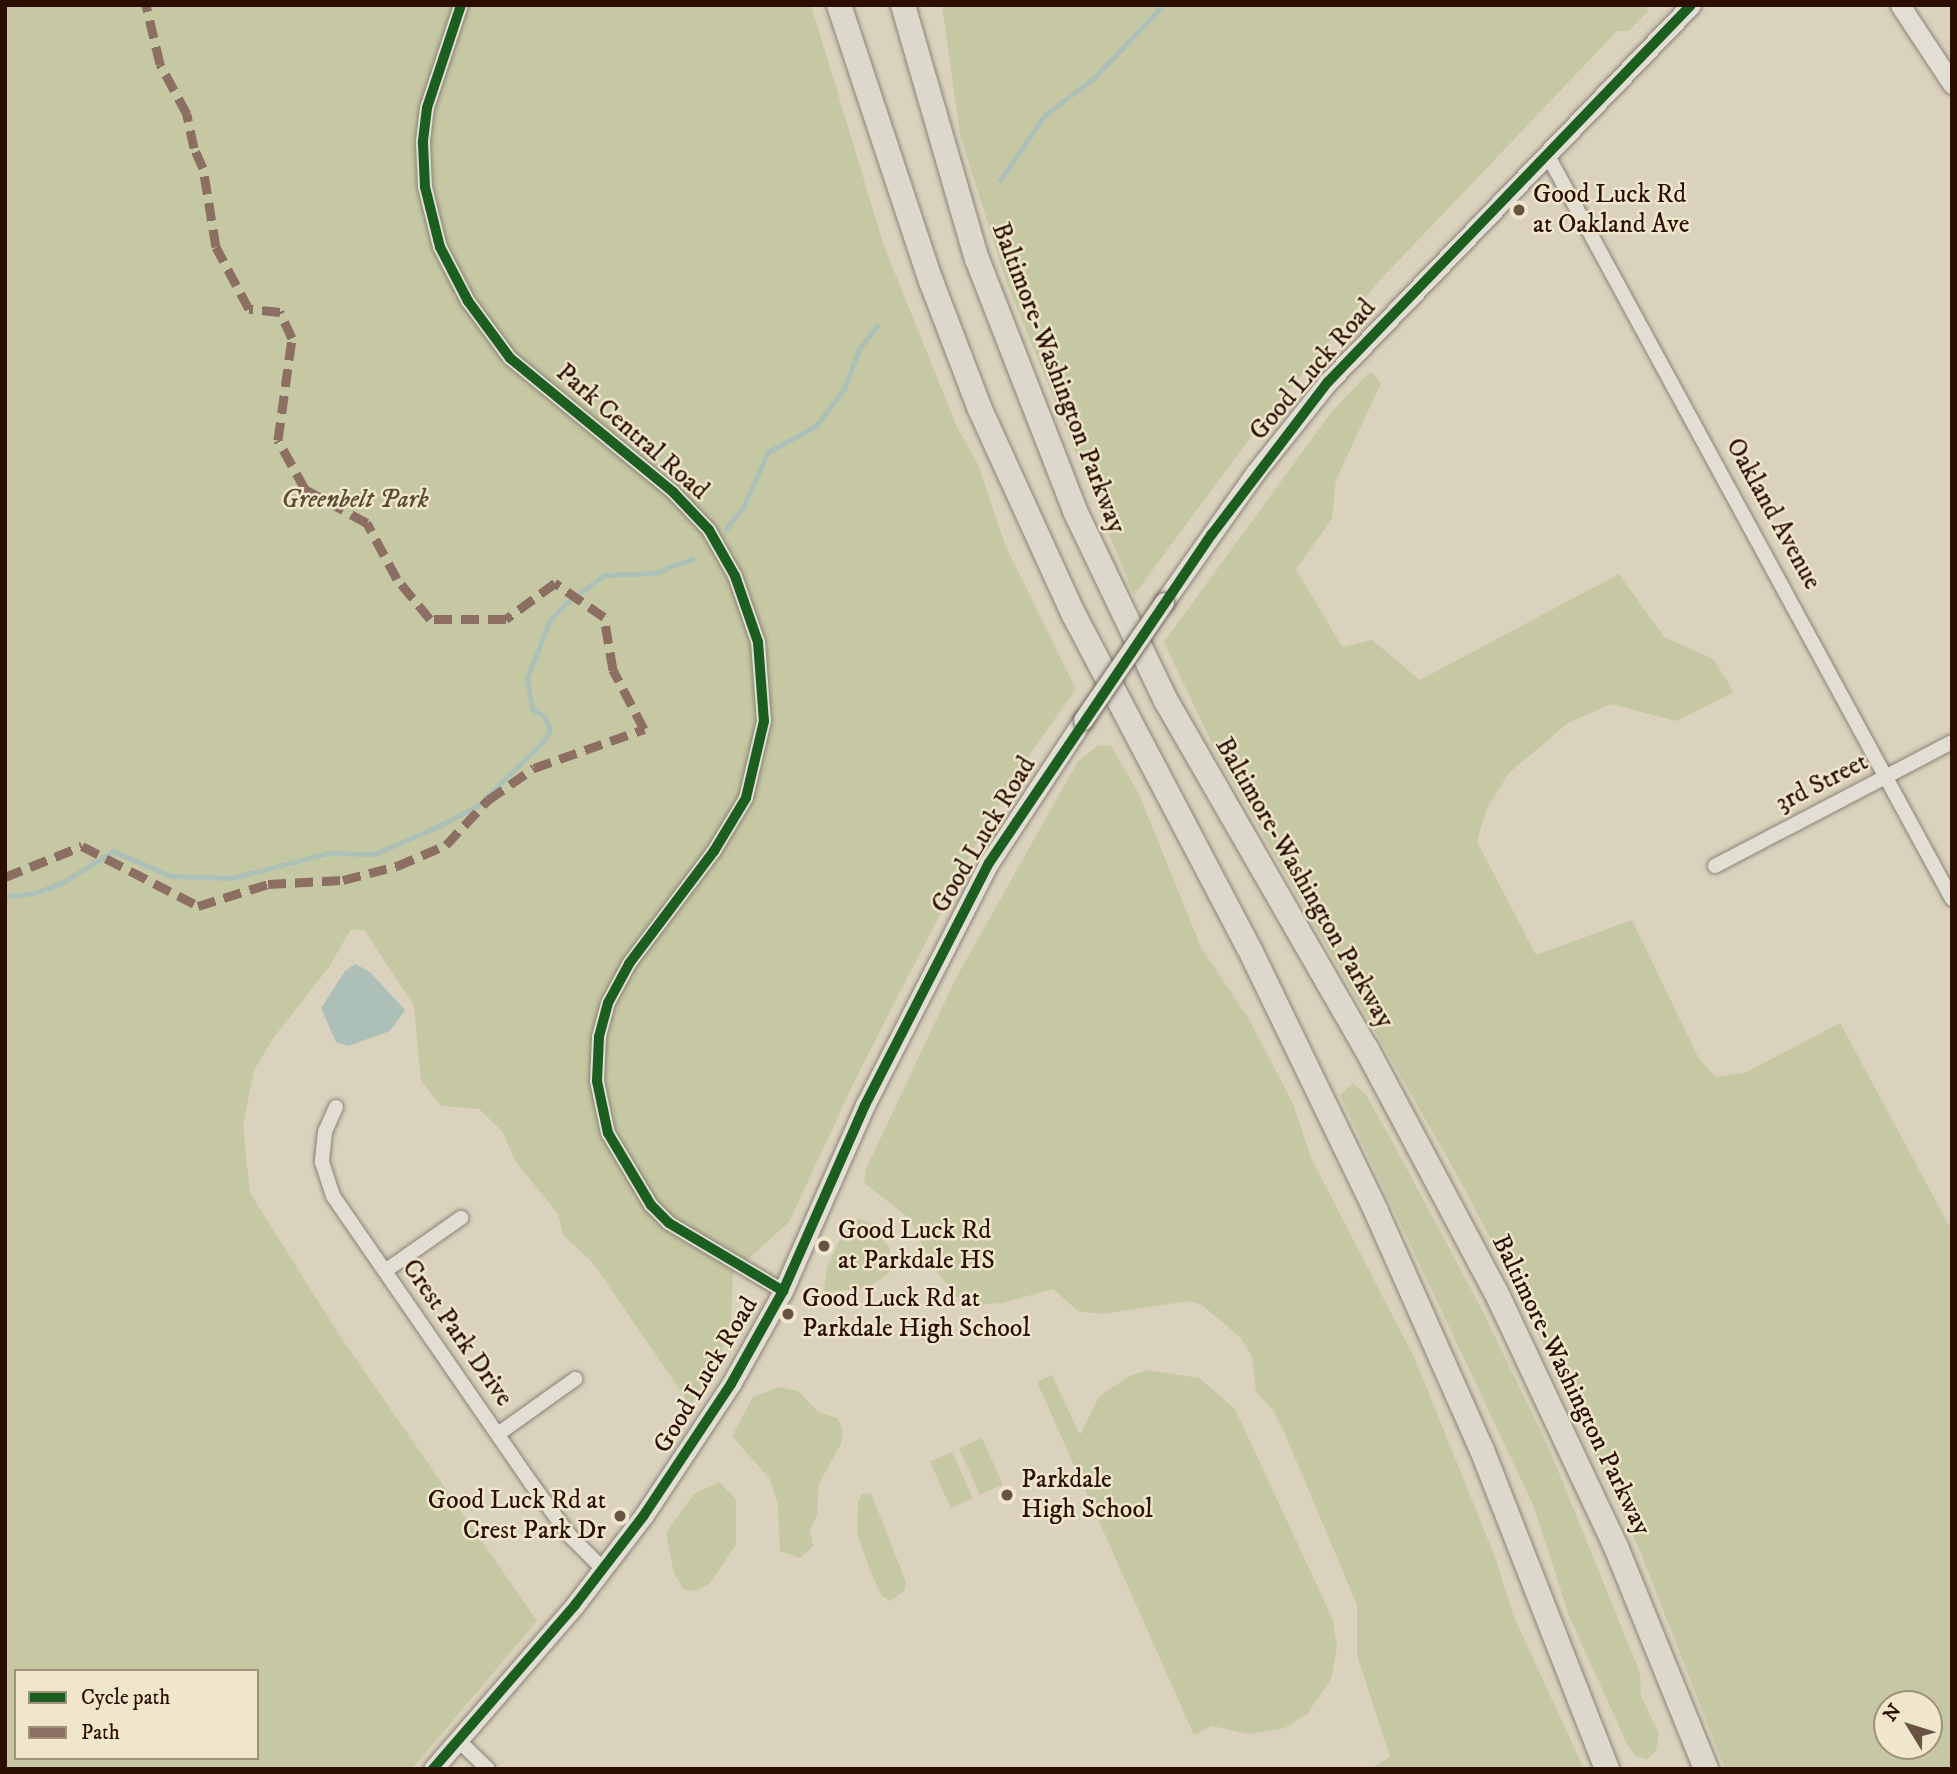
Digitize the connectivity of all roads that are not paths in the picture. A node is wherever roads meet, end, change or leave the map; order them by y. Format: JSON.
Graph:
{"nodes":[{"id":1,"x":461,"y":5,"type":"edge"},
{"id":2,"x":839,"y":5,"type":"edge"},
{"id":3,"x":903,"y":5,"type":"edge"},
{"id":4,"x":1691,"y":5,"type":"edge"},
{"id":5,"x":1904,"y":7,"type":"edge"},
{"id":6,"x":1952,"y":84,"type":"edge"},
{"id":7,"x":1547,"y":154,"type":"junction"},
{"id":8,"x":1952,"y":742,"type":"edge"},
{"id":9,"x":1888,"y":777,"type":"junction"},
{"id":10,"x":1714,"y":866,"type":"dead end"},
{"id":11,"x":1952,"y":899,"type":"edge"},
{"id":12,"x":336,"y":1107,"type":"dead end"},
{"id":13,"x":461,"y":1218,"type":"dead end"},
{"id":14,"x":385,"y":1271,"type":"junction"},
{"id":15,"x":783,"y":1291,"type":"junction"},
{"id":16,"x":575,"y":1379,"type":"dead end"},
{"id":17,"x":498,"y":1434,"type":"junction"},
{"id":18,"x":602,"y":1568,"type":"junction"},
{"id":19,"x":458,"y":1740,"type":"junction"},
{"id":20,"x":433,"y":1769,"type":"edge"},
{"id":21,"x":488,"y":1769,"type":"edge"},
{"id":22,"x":1607,"y":1769,"type":"edge"},
{"id":23,"x":1706,"y":1769,"type":"edge"}],
"edges":[{"from":1,"to":15,"type":"street","name":"Park Central Road"},
{"from":2,"to":22,"type":"highway"},
{"from":3,"to":23,"type":"highway","name":"Baltimore-Washington Parkway"},
{"from":4,"to":7,"type":"main road","name":"Good Luck Road"},
{"from":5,"to":6,"type":"main road"},
{"from":7,"to":9,"type":"street","name":"Oakland Avenue"},
{"from":7,"to":15,"type":"main road","name":"Good Luck Road","bridge":true},
{"from":8,"to":9,"type":"street","name":"3rd Street"},
{"from":9,"to":10,"type":"street","name":"3rd Street"},
{"from":9,"to":11,"type":"street","name":"Oakland Avenue"},
{"from":12,"to":14,"type":"street","name":"Crest Park Drive"},
{"from":13,"to":14,"type":"street"},
{"from":14,"to":17,"type":"street","name":"Crest Park Drive"},
{"from":15,"to":18,"type":"main road","name":"Good Luck Road"},
{"from":16,"to":17,"type":"street"},
{"from":17,"to":18,"type":"street","name":"Crest Park Drive"},
{"from":18,"to":19,"type":"main road","name":"Good Luck Road"},
{"from":19,"to":20,"type":"main road","name":"Good Luck Road"},
{"from":19,"to":21,"type":"street"}]}
